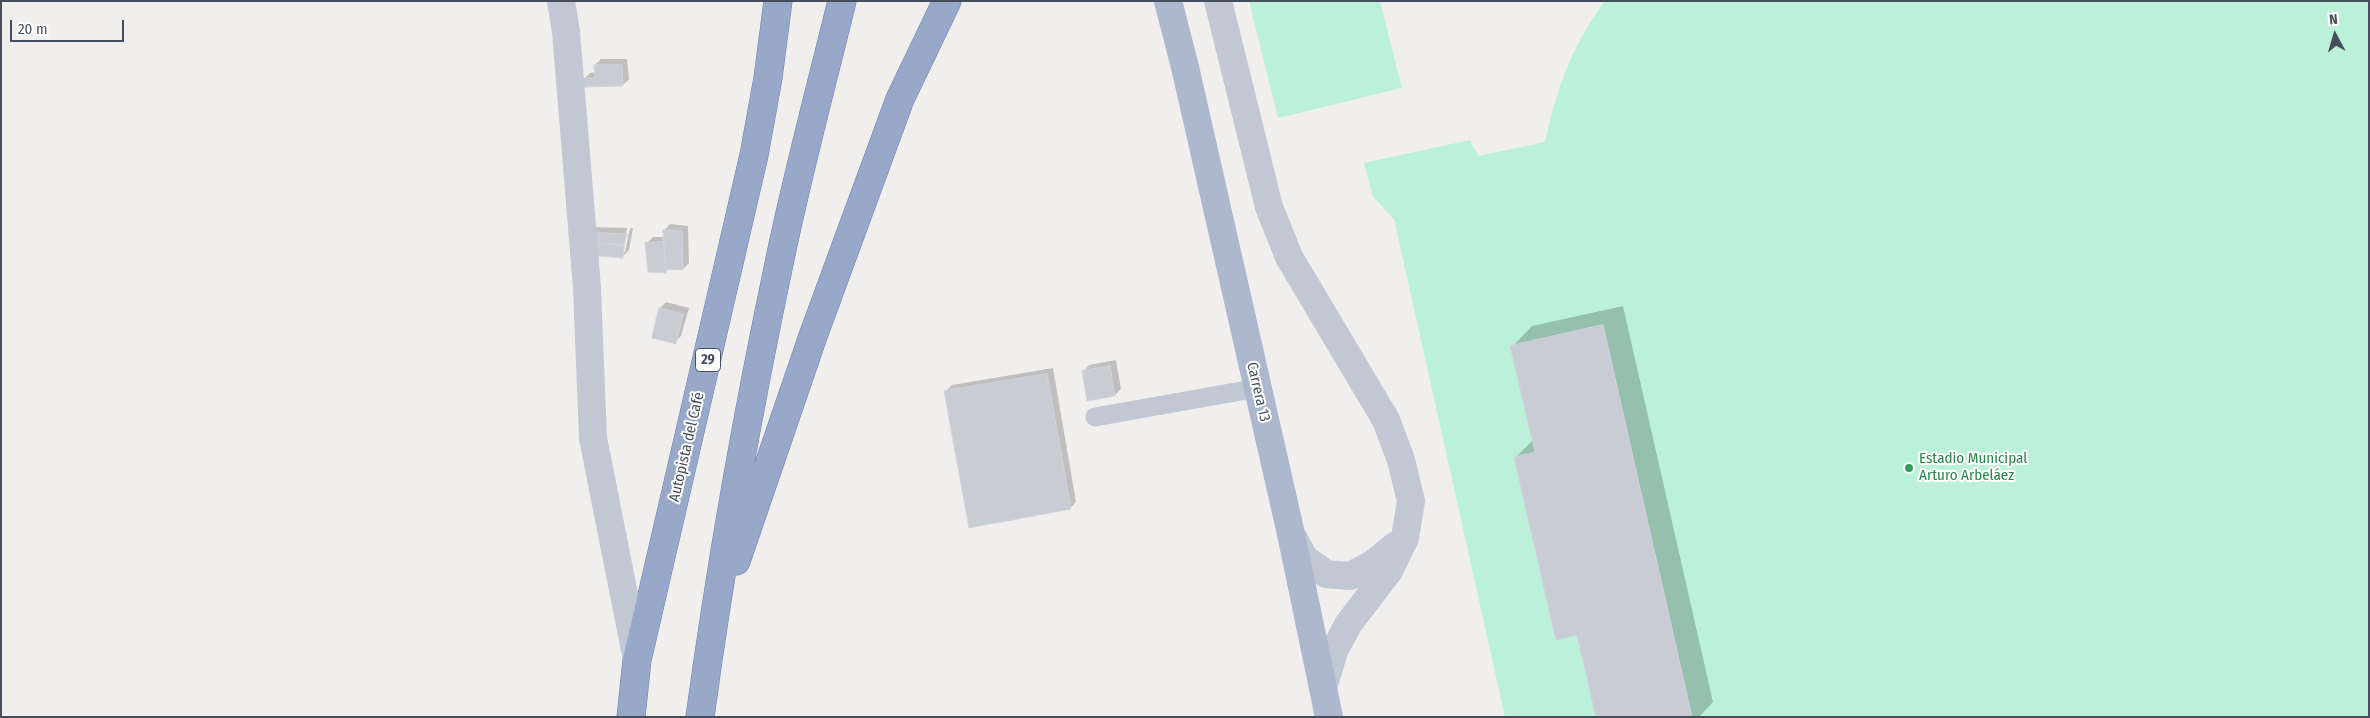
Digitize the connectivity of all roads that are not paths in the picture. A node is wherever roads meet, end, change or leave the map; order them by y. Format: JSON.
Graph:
{"nodes":[{"id":1,"x":561,"y":1,"type":"edge"},
{"id":2,"x":778,"y":1,"type":"edge"},
{"id":3,"x":842,"y":1,"type":"edge"},
{"id":4,"x":947,"y":1,"type":"edge"},
{"id":5,"x":1154,"y":1,"type":"edge"},
{"id":6,"x":1168,"y":1,"type":"edge"},
{"id":7,"x":1218,"y":1,"type":"edge"},
{"id":8,"x":1185,"y":68,"type":"junction"},
{"id":9,"x":1258,"y":388,"type":"junction"},
{"id":10,"x":1095,"y":417,"type":"dead end"},
{"id":11,"x":1291,"y":534,"type":"junction"},
{"id":12,"x":1405,"y":538,"type":"junction"},
{"id":13,"x":713,"y":624,"type":"junction"},
{"id":14,"x":637,"y":660,"type":"junction"},
{"id":15,"x":1323,"y":688,"type":"junction"},
{"id":16,"x":631,"y":717,"type":"edge"},
{"id":17,"x":700,"y":717,"type":"edge"},
{"id":18,"x":1328,"y":717,"type":"edge"}],
"edges":[{"from":1,"to":14,"type":"street"},
{"from":2,"to":14,"type":"highway","name":"Autopista del Café","number":"29"},
{"from":3,"to":13,"type":"highway"},
{"from":4,"to":13,"type":"highway"},
{"from":5,"to":8,"type":"main road","name":"Carrera 13"},
{"from":6,"to":8,"type":"main road","name":"Carrera 13"},
{"from":7,"to":12,"type":"street"},
{"from":8,"to":9,"type":"main road","name":"Carrera 13"},
{"from":9,"to":10,"type":"lane"},
{"from":9,"to":11,"type":"main road","name":"Carrera 13"},
{"from":11,"to":12,"type":"street"},
{"from":11,"to":15,"type":"main road","name":"Carrera 13"},
{"from":12,"to":15,"type":"street"},
{"from":13,"to":17,"type":"highway"},
{"from":14,"to":16,"type":"highway","name":"Autopista del Café","number":"29"},
{"from":15,"to":18,"type":"main road","name":"Carrera 13"}]}
